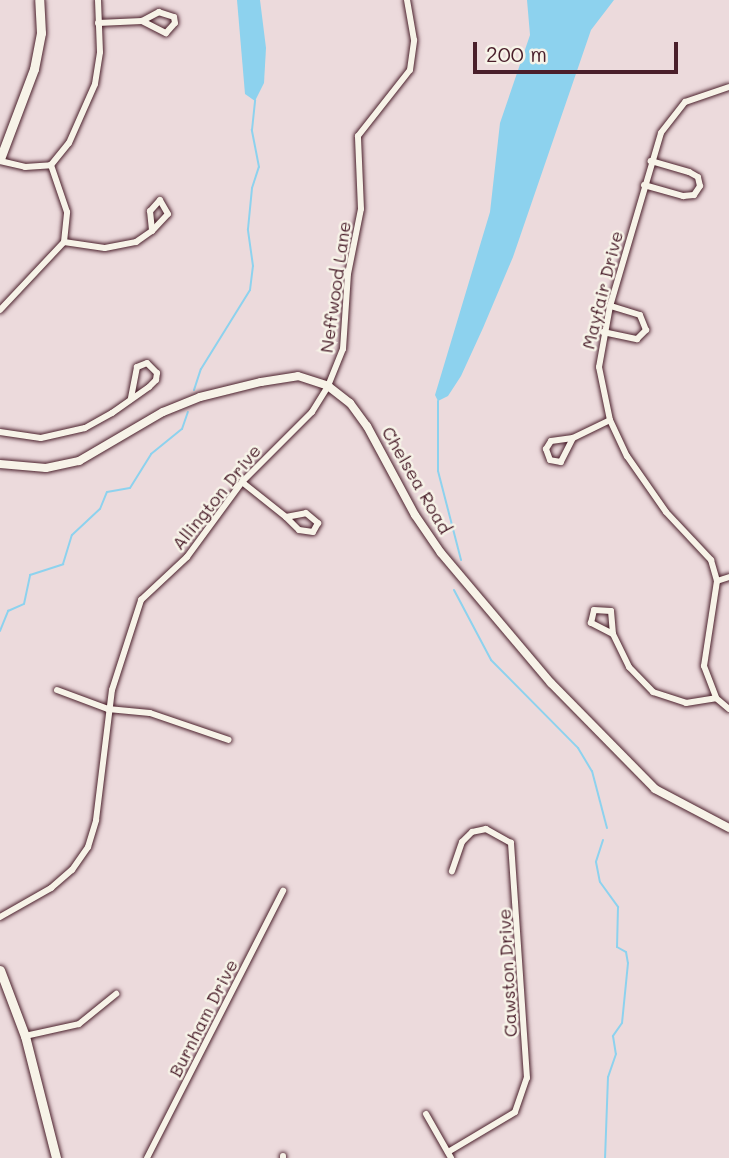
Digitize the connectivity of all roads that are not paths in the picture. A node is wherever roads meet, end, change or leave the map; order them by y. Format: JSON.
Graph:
{"nodes":[{"id":1,"x":39,"y":0,"type":"edge"},
{"id":2,"x":98,"y":0,"type":"edge"},
{"id":3,"x":407,"y":0,"type":"edge"},
{"id":4,"x":142,"y":21,"type":"junction"},
{"id":5,"x":98,"y":23,"type":"junction"},
{"id":6,"x":729,"y":87,"type":"edge"},
{"id":7,"x":0,"y":157,"type":"edge"},
{"id":8,"x":651,"y":161,"type":"junction"},
{"id":9,"x":51,"y":165,"type":"junction"},
{"id":10,"x":644,"y":185,"type":"junction"},
{"id":11,"x":152,"y":231,"type":"junction"},
{"id":12,"x":64,"y":242,"type":"junction"},
{"id":13,"x":610,"y":306,"type":"junction"},
{"id":14,"x":0,"y":310,"type":"edge"},
{"id":15,"x":603,"y":332,"type":"junction"},
{"id":16,"x":328,"y":386,"type":"junction"},
{"id":17,"x":131,"y":399,"type":"junction"},
{"id":18,"x":610,"y":420,"type":"junction"},
{"id":19,"x":0,"y":432,"type":"edge"},
{"id":20,"x":573,"y":438,"type":"junction"},
{"id":21,"x":0,"y":464,"type":"edge"},
{"id":22,"x":242,"y":482,"type":"junction"},
{"id":23,"x":286,"y":517,"type":"junction"},
{"id":24,"x":729,"y":577,"type":"edge"},
{"id":25,"x":717,"y":580,"type":"junction"},
{"id":26,"x":613,"y":634,"type":"junction"},
{"id":27,"x":57,"y":690,"type":"dead end"},
{"id":28,"x":716,"y":698,"type":"junction"},
{"id":29,"x":108,"y":709,"type":"junction"},
{"id":30,"x":729,"y":709,"type":"edge"},
{"id":31,"x":229,"y":740,"type":"dead end"},
{"id":32,"x":729,"y":828,"type":"edge"},
{"id":33,"x":452,"y":871,"type":"dead end"},
{"id":34,"x":283,"y":891,"type":"dead end"},
{"id":35,"x":0,"y":917,"type":"edge"},
{"id":36,"x":0,"y":970,"type":"edge"},
{"id":37,"x":116,"y":994,"type":"dead end"},
{"id":38,"x":25,"y":1036,"type":"junction"},
{"id":39,"x":426,"y":1114,"type":"dead end"},
{"id":40,"x":450,"y":1155,"type":"edge"},
{"id":41,"x":56,"y":1158,"type":"edge"},
{"id":42,"x":147,"y":1158,"type":"edge"}],
"edges":[{"from":1,"to":7,"type":"main road"},
{"from":2,"to":5,"type":"street"},
{"from":3,"to":16,"type":"street","name":"Neffwood Lane"},
{"from":4,"to":4,"type":"street"},
{"from":4,"to":5,"type":"street"},
{"from":5,"to":9,"type":"street"},
{"from":6,"to":8,"type":"street","name":"Mayfair Drive"},
{"from":7,"to":9,"type":"street"},
{"from":8,"to":10,"type":"street","name":"Mayfair Drive"},
{"from":8,"to":10,"type":"street"},
{"from":9,"to":12,"type":"street"},
{"from":10,"to":13,"type":"street","name":"Mayfair Drive"},
{"from":11,"to":11,"type":"street"},
{"from":11,"to":12,"type":"street"},
{"from":12,"to":14,"type":"street"},
{"from":13,"to":15,"type":"street","name":"Mayfair Drive"},
{"from":13,"to":15,"type":"street"},
{"from":15,"to":18,"type":"street","name":"Mayfair Drive"},
{"from":16,"to":21,"type":"street","name":"Chelsea Road"},
{"from":16,"to":22,"type":"street","name":"Allington Drive"},
{"from":16,"to":32,"type":"street","name":"Chelsea Road"},
{"from":17,"to":17,"type":"street"},
{"from":17,"to":19,"type":"street"},
{"from":18,"to":20,"type":"street"},
{"from":18,"to":25,"type":"street","name":"Mayfair Drive"},
{"from":20,"to":20,"type":"street"},
{"from":22,"to":23,"type":"street"},
{"from":22,"to":29,"type":"street","name":"Allington Drive"},
{"from":23,"to":23,"type":"street"},
{"from":24,"to":25,"type":"street"},
{"from":25,"to":28,"type":"street"},
{"from":26,"to":26,"type":"street"},
{"from":26,"to":28,"type":"street"},
{"from":27,"to":29,"type":"street"},
{"from":28,"to":30,"type":"street"},
{"from":29,"to":31,"type":"street"},
{"from":29,"to":35,"type":"street","name":"Allington Drive"},
{"from":33,"to":40,"type":"street","name":"Cawston Drive"},
{"from":34,"to":42,"type":"street","name":"Burnham Drive"},
{"from":36,"to":38,"type":"main road"},
{"from":37,"to":38,"type":"street"},
{"from":38,"to":41,"type":"main road"},
{"from":39,"to":40,"type":"street"}]}
